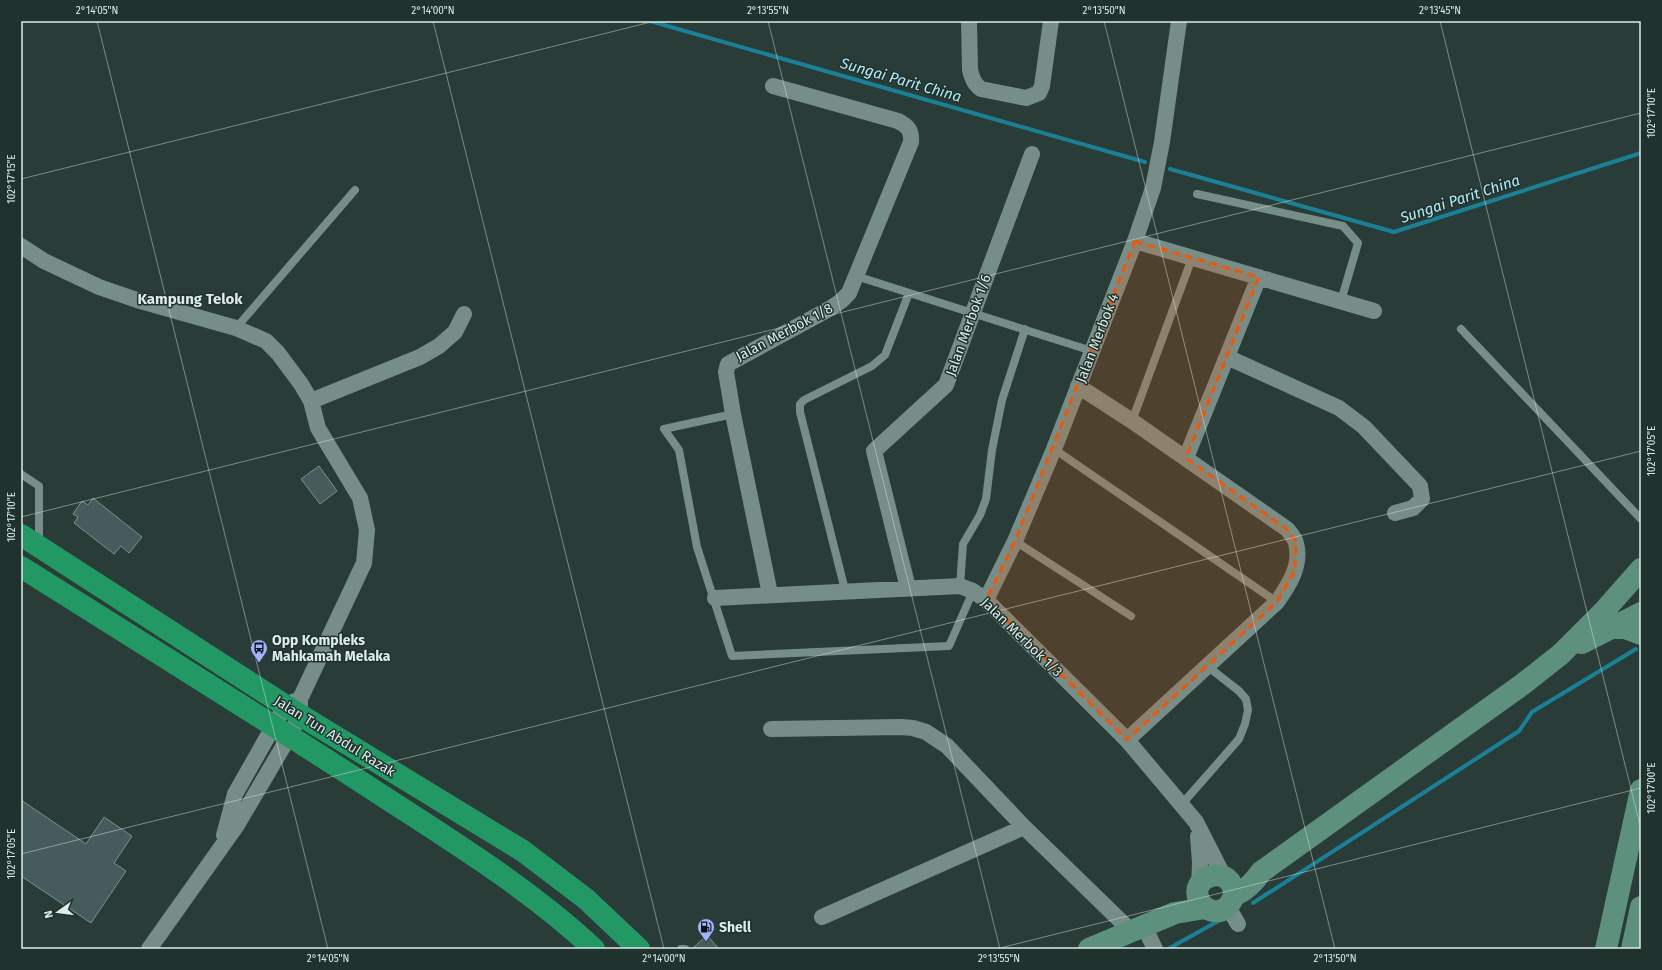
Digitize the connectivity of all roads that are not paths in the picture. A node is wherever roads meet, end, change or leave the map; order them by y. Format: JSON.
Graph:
{"nodes":[{"id":1,"x":969,"y":21,"type":"edge"},
{"id":2,"x":1051,"y":21,"type":"edge"},
{"id":3,"x":1179,"y":21,"type":"edge"},
{"id":4,"x":773,"y":86,"type":"dead end"},
{"id":5,"x":1032,"y":154,"type":"dead end"},
{"id":6,"x":355,"y":190,"type":"dead end"},
{"id":7,"x":1197,"y":194,"type":"dead end"},
{"id":8,"x":1135,"y":241,"type":"junction"},
{"id":9,"x":21,"y":246,"type":"edge"},
{"id":10,"x":1192,"y":258,"type":"junction"},
{"id":11,"x":856,"y":276,"type":"junction"},
{"id":12,"x":1259,"y":278,"type":"junction"},
{"id":13,"x":909,"y":292,"type":"junction"},
{"id":14,"x":1341,"y":302,"type":"junction"},
{"id":15,"x":1374,"y":311,"type":"dead end"},
{"id":16,"x":973,"y":313,"type":"junction"},
{"id":17,"x":464,"y":314,"type":"dead end"},
{"id":18,"x":236,"y":328,"type":"junction"},
{"id":19,"x":1024,"y":329,"type":"junction"},
{"id":20,"x":1461,"y":329,"type":"dead end"},
{"id":21,"x":1092,"y":351,"type":"junction"},
{"id":22,"x":1227,"y":357,"type":"junction"},
{"id":23,"x":1078,"y":386,"type":"junction"},
{"id":24,"x":311,"y":401,"type":"junction"},
{"id":25,"x":733,"y":414,"type":"junction"},
{"id":26,"x":1132,"y":421,"type":"junction"},
{"id":27,"x":1054,"y":449,"type":"junction"},
{"id":28,"x":1186,"y":458,"type":"junction"},
{"id":29,"x":21,"y":474,"type":"edge"},
{"id":30,"x":1395,"y":513,"type":"dead end"},
{"id":31,"x":1641,"y":519,"type":"edge"},
{"id":32,"x":21,"y":535,"type":"edge"},
{"id":33,"x":1016,"y":541,"type":"junction"},
{"id":34,"x":39,"y":547,"type":"junction"},
{"id":35,"x":21,"y":567,"type":"edge"},
{"id":36,"x":1641,"y":569,"type":"edge"},
{"id":37,"x":908,"y":588,"type":"junction"},
{"id":38,"x":845,"y":590,"type":"junction"},
{"id":39,"x":973,"y":592,"type":"junction"},
{"id":40,"x":770,"y":594,"type":"junction"},
{"id":41,"x":715,"y":598,"type":"junction"},
{"id":42,"x":1277,"y":602,"type":"junction"},
{"id":43,"x":1641,"y":613,"type":"edge"},
{"id":44,"x":1132,"y":616,"type":"dead end"},
{"id":45,"x":1608,"y":628,"type":"junction"},
{"id":46,"x":1641,"y":634,"type":"edge"},
{"id":47,"x":1561,"y":654,"type":"junction"},
{"id":48,"x":1207,"y":666,"type":"junction"},
{"id":49,"x":295,"y":706,"type":"junction"},
{"id":50,"x":771,"y":729,"type":"dead end"},
{"id":51,"x":282,"y":731,"type":"junction"},
{"id":52,"x":1127,"y":740,"type":"junction"},
{"id":53,"x":1641,"y":790,"type":"edge"},
{"id":54,"x":1182,"y":804,"type":"junction"},
{"id":55,"x":1196,"y":822,"type":"junction"},
{"id":56,"x":1024,"y":827,"type":"junction"},
{"id":57,"x":222,"y":847,"type":"junction"},
{"id":58,"x":1200,"y":896,"type":"junction"},
{"id":59,"x":1230,"y":897,"type":"junction"},
{"id":60,"x":1641,"y":907,"type":"edge"},
{"id":61,"x":822,"y":917,"type":"dead end"},
{"id":62,"x":1138,"y":928,"type":"junction"},
{"id":63,"x":149,"y":949,"type":"edge"},
{"id":64,"x":594,"y":949,"type":"edge"},
{"id":65,"x":639,"y":949,"type":"edge"},
{"id":66,"x":681,"y":949,"type":"edge"},
{"id":67,"x":686,"y":949,"type":"edge"},
{"id":68,"x":1089,"y":949,"type":"edge"},
{"id":69,"x":1155,"y":949,"type":"edge"},
{"id":70,"x":1606,"y":949,"type":"edge"},
{"id":71,"x":1632,"y":949,"type":"edge"}],
"edges":[{"from":1,"to":2,"type":"street"},
{"from":3,"to":8,"type":"street","name":"Jalan Merbok 4"},
{"from":4,"to":11,"type":"street","name":"Jalan Merbok 1/8"},
{"from":5,"to":16,"type":"street","name":"Jalan Merbok 1/6"},
{"from":6,"to":18,"type":"lane"},
{"from":7,"to":14,"type":"lane"},
{"from":8,"to":10,"type":"street"},
{"from":8,"to":21,"type":"street","name":"Jalan Merbok 4"},
{"from":9,"to":18,"type":"street"},
{"from":10,"to":12,"type":"street"},
{"from":10,"to":26,"type":"lane"},
{"from":11,"to":13,"type":"lane"},
{"from":11,"to":25,"type":"street","name":"Jalan Merbok 1/8"},
{"from":12,"to":14,"type":"street"},
{"from":12,"to":22,"type":"street"},
{"from":13,"to":16,"type":"lane"},
{"from":13,"to":38,"type":"lane"},
{"from":14,"to":15,"type":"street"},
{"from":16,"to":19,"type":"lane"},
{"from":16,"to":37,"type":"street","name":"Jalan Merbok 1/6"},
{"from":17,"to":24,"type":"street"},
{"from":18,"to":24,"type":"street"},
{"from":19,"to":21,"type":"lane"},
{"from":19,"to":39,"type":"lane"},
{"from":20,"to":31,"type":"lane"},
{"from":21,"to":23,"type":"street","name":"Jalan Merbok 4"},
{"from":22,"to":28,"type":"street"},
{"from":22,"to":30,"type":"street"},
{"from":23,"to":26,"type":"street"},
{"from":23,"to":27,"type":"street","name":"Jalan Merbok 4"},
{"from":24,"to":49,"type":"street"},
{"from":25,"to":40,"type":"street","name":"Jalan Merbok 1/8"},
{"from":25,"to":41,"type":"lane"},
{"from":26,"to":28,"type":"street"},
{"from":27,"to":33,"type":"street","name":"Jalan Merbok 4"},
{"from":27,"to":42,"type":"lane"},
{"from":28,"to":42,"type":"street"},
{"from":29,"to":34,"type":"lane"},
{"from":32,"to":34,"type":"highway","name":"Jalan Tun Abdul Razak"},
{"from":33,"to":39,"type":"street","name":"Jalan Merbok 4"},
{"from":33,"to":44,"type":"lane"},
{"from":34,"to":49,"type":"highway","name":"Jalan Tun Abdul Razak"},
{"from":35,"to":51,"type":"highway","name":"Jalan Tun Abdul Razak"},
{"from":36,"to":47,"type":"street"},
{"from":37,"to":38,"type":"street"},
{"from":37,"to":39,"type":"street"},
{"from":38,"to":40,"type":"street"},
{"from":39,"to":41,"type":"lane"},
{"from":39,"to":52,"type":"street","name":"Jalan Merbok 1/3"},
{"from":40,"to":41,"type":"street"},
{"from":42,"to":48,"type":"street"},
{"from":43,"to":45,"type":"street"},
{"from":45,"to":46,"type":"street"},
{"from":45,"to":47,"type":"street"},
{"from":47,"to":59,"type":"street"},
{"from":48,"to":52,"type":"street"},
{"from":48,"to":54,"type":"lane"},
{"from":49,"to":51,"type":"street"},
{"from":49,"to":65,"type":"highway","name":"Jalan Tun Abdul Razak"},
{"from":50,"to":56,"type":"street"},
{"from":51,"to":57,"type":"street"},
{"from":51,"to":57,"type":"street"},
{"from":51,"to":64,"type":"highway","name":"Jalan Tun Abdul Razak"},
{"from":52,"to":54,"type":"street","name":"Jalan Merbok 1/3"},
{"from":53,"to":70,"type":"street"},
{"from":54,"to":55,"type":"street","name":"Jalan Merbok 1/3"},
{"from":55,"to":58,"type":"street"},
{"from":55,"to":59,"type":"street","name":"Jalan Merbok 1/3"},
{"from":56,"to":61,"type":"street"},
{"from":56,"to":62,"type":"street"},
{"from":57,"to":63,"type":"street"},
{"from":58,"to":59,"type":"street"},
{"from":58,"to":59,"type":"street"},
{"from":58,"to":62,"type":"street"},
{"from":60,"to":71,"type":"street"},
{"from":62,"to":68,"type":"street"},
{"from":62,"to":69,"type":"street"},
{"from":66,"to":67,"type":"lane"}]}
